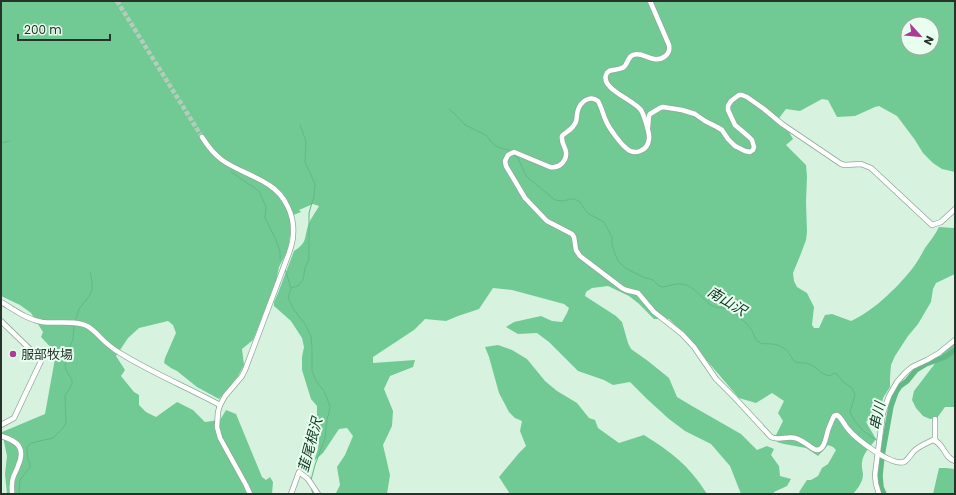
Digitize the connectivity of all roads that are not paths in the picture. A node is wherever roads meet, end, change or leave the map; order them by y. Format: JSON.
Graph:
{"nodes":[{"id":1,"x":650,"y":1,"type":"edge"},
{"id":2,"x":648,"y":131,"type":"junction"},
{"id":3,"x":202,"y":137,"type":"tunnel mouth"},
{"id":4,"x":955,"y":209,"type":"edge"},
{"id":5,"x":1,"y":302,"type":"edge"},
{"id":6,"x":1,"y":320,"type":"edge"},
{"id":7,"x":955,"y":340,"type":"edge"},
{"id":8,"x":220,"y":405,"type":"junction"},
{"id":9,"x":935,"y":419,"type":"dead end"},
{"id":10,"x":1,"y":425,"type":"edge"},
{"id":11,"x":1,"y":436,"type":"edge"},
{"id":12,"x":935,"y":440,"type":"junction"},
{"id":13,"x":879,"y":453,"type":"junction"},
{"id":14,"x":955,"y":461,"type":"edge"},
{"id":15,"x":12,"y":494,"type":"edge"},
{"id":16,"x":250,"y":494,"type":"edge"},
{"id":17,"x":291,"y":494,"type":"edge"},
{"id":18,"x":318,"y":494,"type":"edge"},
{"id":19,"x":879,"y":494,"type":"edge"}],
"edges":[{"from":1,"to":2,"type":"street"},
{"from":2,"to":4,"type":"street"},
{"from":2,"to":13,"type":"street"},
{"from":3,"to":8,"type":"street"},
{"from":5,"to":8,"type":"street"},
{"from":6,"to":10,"type":"street"},
{"from":7,"to":13,"type":"street"},
{"from":8,"to":16,"type":"street"},
{"from":9,"to":12,"type":"street"},
{"from":11,"to":15,"type":"street"},
{"from":12,"to":13,"type":"street"},
{"from":12,"to":14,"type":"street"},
{"from":13,"to":19,"type":"street"},
{"from":17,"to":18,"type":"street"}]}
